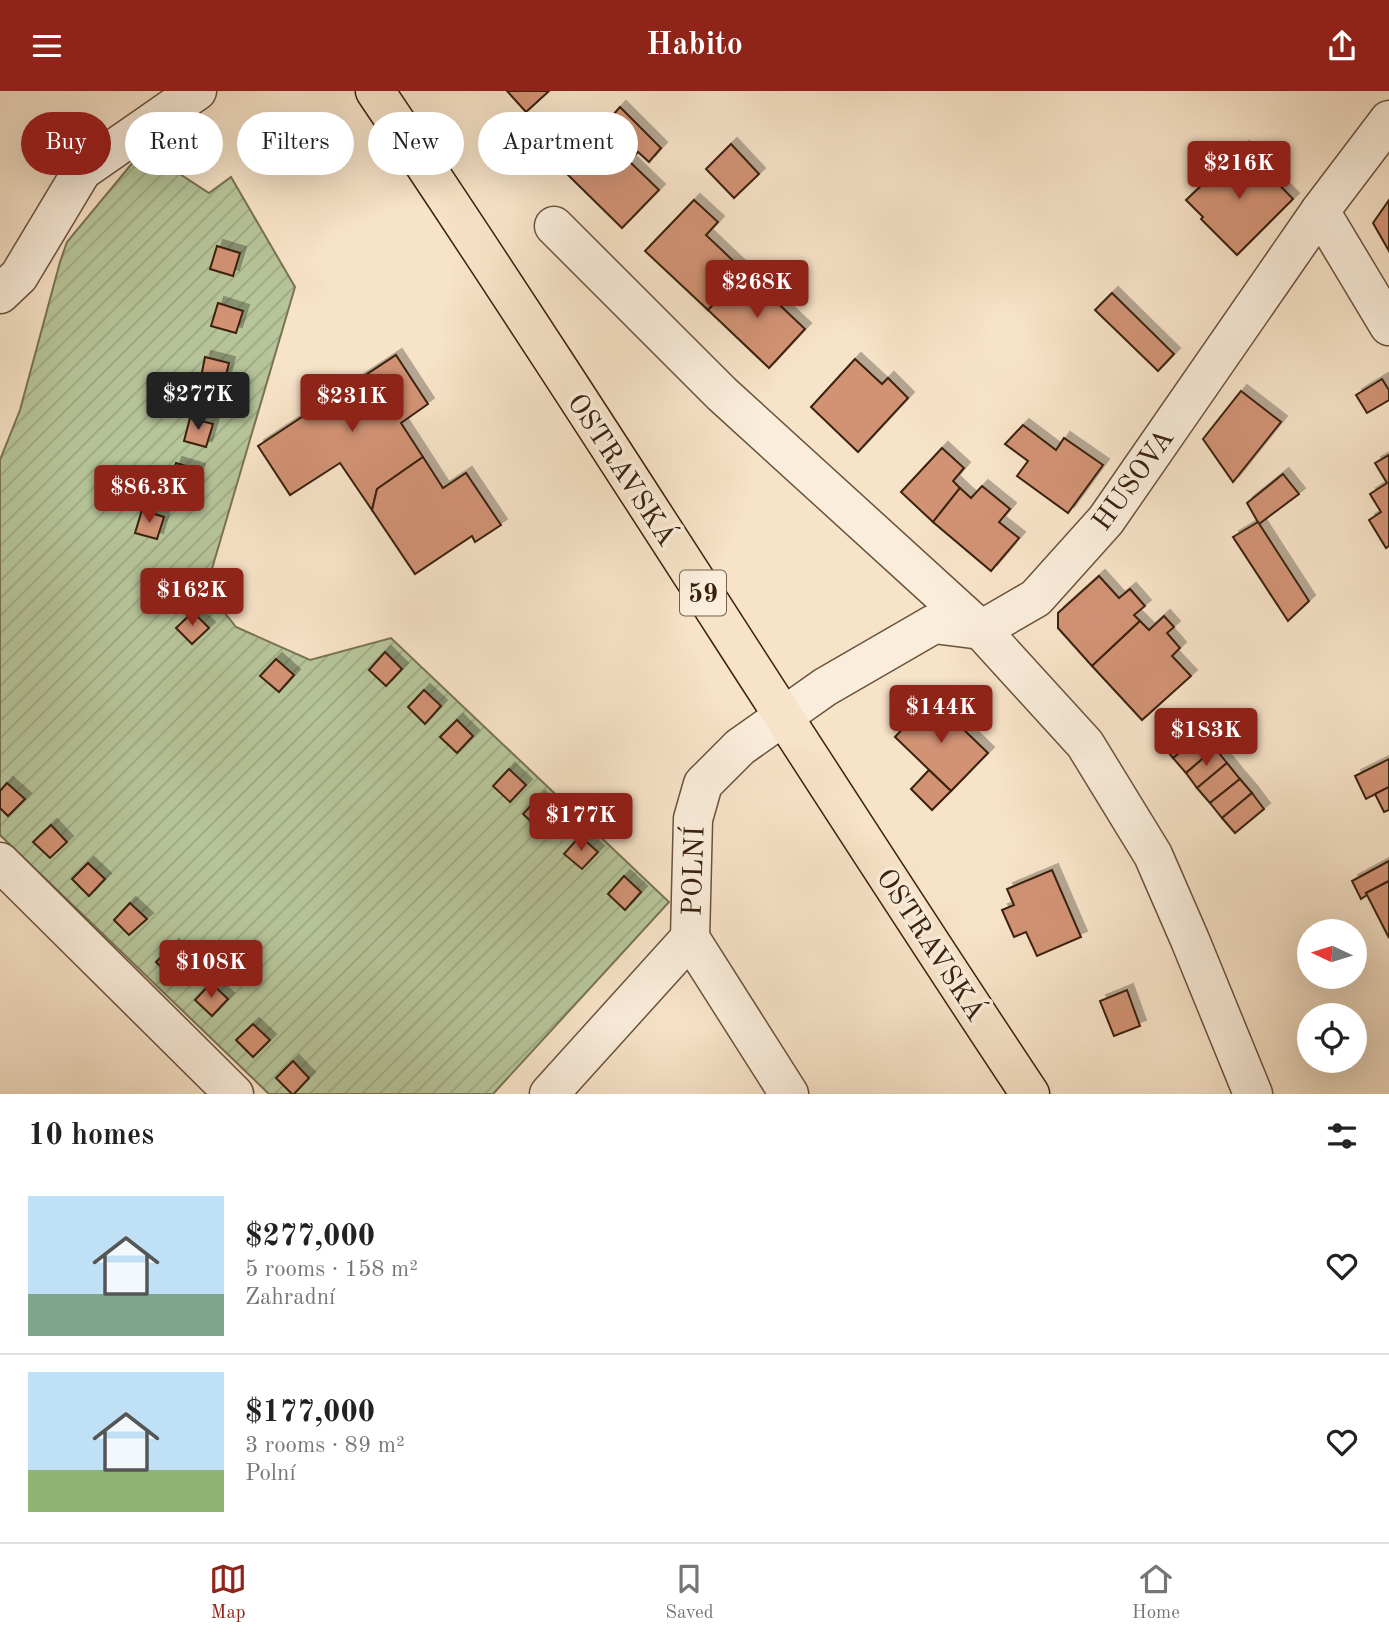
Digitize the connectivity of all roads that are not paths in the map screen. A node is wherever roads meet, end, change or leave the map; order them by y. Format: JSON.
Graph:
{"nodes":[{"id":1,"x":197,"y":91,"type":"edge"},
{"id":2,"x":375,"y":91,"type":"edge"},
{"id":3,"x":1389,"y":120,"type":"edge"},
{"id":4,"x":1320,"y":211,"type":"junction"},
{"id":5,"x":554,"y":226,"type":"dead end"},
{"id":6,"x":0,"y":294,"type":"edge"},
{"id":7,"x":1389,"y":326,"type":"edge"},
{"id":8,"x":981,"y":630,"type":"junction"},
{"id":9,"x":783,"y":717,"type":"junction"},
{"id":10,"x":0,"y":862,"type":"edge"},
{"id":11,"x":690,"y":938,"type":"junction"},
{"id":12,"x":234,"y":1094,"type":"edge"},
{"id":13,"x":549,"y":1094,"type":"edge"},
{"id":14,"x":789,"y":1094,"type":"edge"},
{"id":15,"x":1030,"y":1094,"type":"edge"},
{"id":16,"x":1253,"y":1094,"type":"edge"}],
"edges":[{"from":1,"to":6,"type":"street"},
{"from":2,"to":9,"type":"main road","name":"OSTRAVSKÁ","number":"59"},
{"from":3,"to":4,"type":"street","name":"HUSOVA"},
{"from":4,"to":7,"type":"street"},
{"from":4,"to":8,"type":"street","name":"HUSOVA"},
{"from":5,"to":8,"type":"street"},
{"from":8,"to":9,"type":"street"},
{"from":8,"to":16,"type":"street"},
{"from":9,"to":11,"type":"street","name":"POLNÍ"},
{"from":9,"to":15,"type":"main road","name":"OSTRAVSKÁ","number":"59"},
{"from":10,"to":12,"type":"street"},
{"from":11,"to":13,"type":"street","name":"POLNÍ"},
{"from":11,"to":14,"type":"street"}]}
